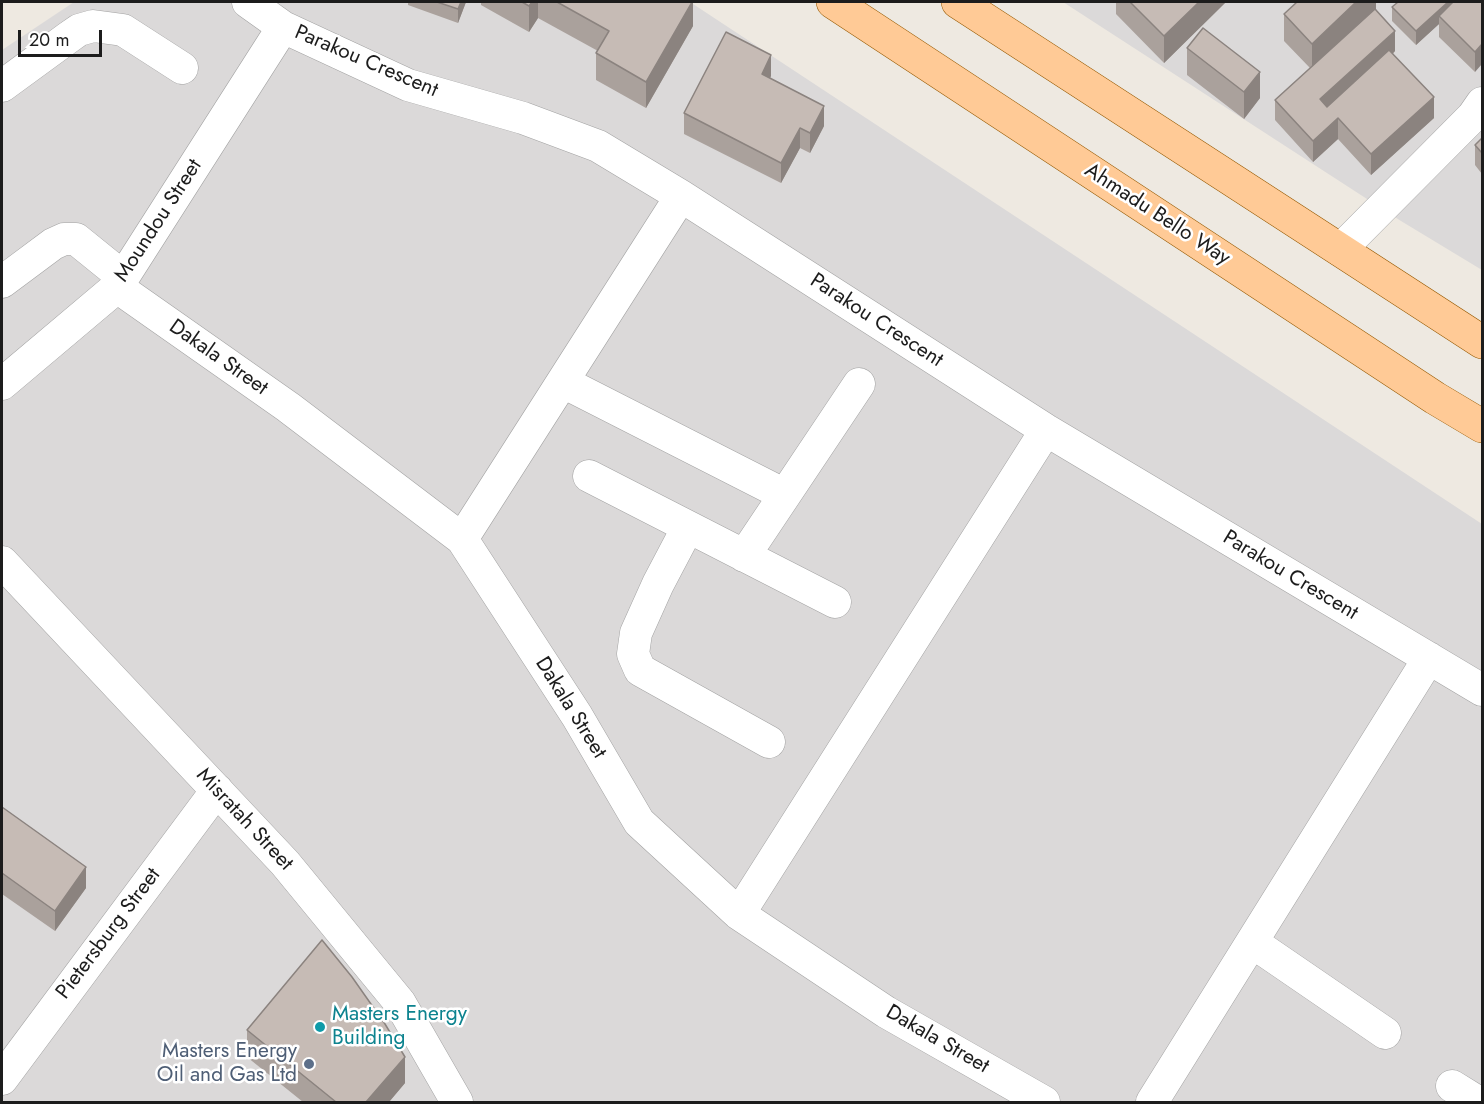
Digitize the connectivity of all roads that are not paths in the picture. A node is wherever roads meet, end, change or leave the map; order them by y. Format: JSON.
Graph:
{"nodes":[{"id":1,"x":248,"y":2,"type":"edge"},
{"id":2,"x":833,"y":2,"type":"edge"},
{"id":3,"x":958,"y":2,"type":"edge"},
{"id":4,"x":283,"y":27,"type":"junction"},
{"id":5,"x":182,"y":68,"type":"dead end"},
{"id":6,"x":2,"y":86,"type":"edge"},
{"id":7,"x":1482,"y":103,"type":"edge"},
{"id":8,"x":681,"y":196,"type":"junction"},
{"id":9,"x":1340,"y":250,"type":"junction"},
{"id":10,"x":2,"y":282,"type":"edge"},
{"id":11,"x":120,"y":282,"type":"junction"},
{"id":12,"x":1482,"y":342,"type":"edge"},
{"id":13,"x":563,"y":382,"type":"junction"},
{"id":14,"x":2,"y":384,"type":"edge"},
{"id":15,"x":859,"y":384,"type":"dead end"},
{"id":16,"x":1482,"y":426,"type":"edge"},
{"id":17,"x":1046,"y":430,"type":"junction"},
{"id":18,"x":589,"y":476,"type":"dead end"},
{"id":19,"x":783,"y":494,"type":"junction"},
{"id":20,"x":688,"y":527,"type":"junction"},
{"id":21,"x":462,"y":539,"type":"junction"},
{"id":22,"x":744,"y":556,"type":"junction"},
{"id":23,"x":2,"y":562,"type":"edge"},
{"id":24,"x":835,"y":602,"type":"dead end"},
{"id":25,"x":1429,"y":658,"type":"junction"},
{"id":26,"x":1482,"y":690,"type":"edge"},
{"id":27,"x":768,"y":742,"type":"dead end"},
{"id":28,"x":217,"y":790,"type":"junction"},
{"id":29,"x":740,"y":914,"type":"junction"},
{"id":30,"x":1252,"y":942,"type":"junction"},
{"id":31,"x":1385,"y":1033,"type":"dead end"},
{"id":32,"x":2,"y":1078,"type":"edge"},
{"id":33,"x":456,"y":1102,"type":"edge"},
{"id":34,"x":1044,"y":1102,"type":"edge"},
{"id":35,"x":1152,"y":1102,"type":"edge"}],
"edges":[{"from":1,"to":4,"type":"street","name":"Parakou Crescent"},
{"from":2,"to":16,"type":"main road","name":"Ahmadu Bello Way"},
{"from":3,"to":9,"type":"main road"},
{"from":4,"to":8,"type":"street","name":"Parakou Crescent"},
{"from":4,"to":11,"type":"street","name":"Moundou Street"},
{"from":5,"to":6,"type":"street"},
{"from":7,"to":9,"type":"street"},
{"from":8,"to":13,"type":"street"},
{"from":8,"to":17,"type":"street","name":"Parakou Crescent"},
{"from":9,"to":12,"type":"main road"},
{"from":10,"to":11,"type":"street","name":"Dakala Street"},
{"from":11,"to":14,"type":"street","name":"Moundou Street"},
{"from":11,"to":21,"type":"street","name":"Dakala Street"},
{"from":13,"to":19,"type":"street"},
{"from":13,"to":21,"type":"street"},
{"from":15,"to":19,"type":"street"},
{"from":17,"to":25,"type":"street","name":"Parakou Crescent"},
{"from":17,"to":29,"type":"street"},
{"from":18,"to":20,"type":"street"},
{"from":19,"to":22,"type":"street"},
{"from":20,"to":22,"type":"street"},
{"from":20,"to":27,"type":"street"},
{"from":21,"to":29,"type":"street","name":"Dakala Street"},
{"from":22,"to":24,"type":"street"},
{"from":23,"to":28,"type":"street","name":"Misratah Street"},
{"from":25,"to":26,"type":"street","name":"Parakou Crescent"},
{"from":25,"to":30,"type":"street"},
{"from":28,"to":32,"type":"street","name":"Pietersburg Street"},
{"from":28,"to":33,"type":"street","name":"Misratah Street"},
{"from":29,"to":34,"type":"street","name":"Dakala Street"},
{"from":30,"to":31,"type":"street"},
{"from":30,"to":35,"type":"street"}]}
